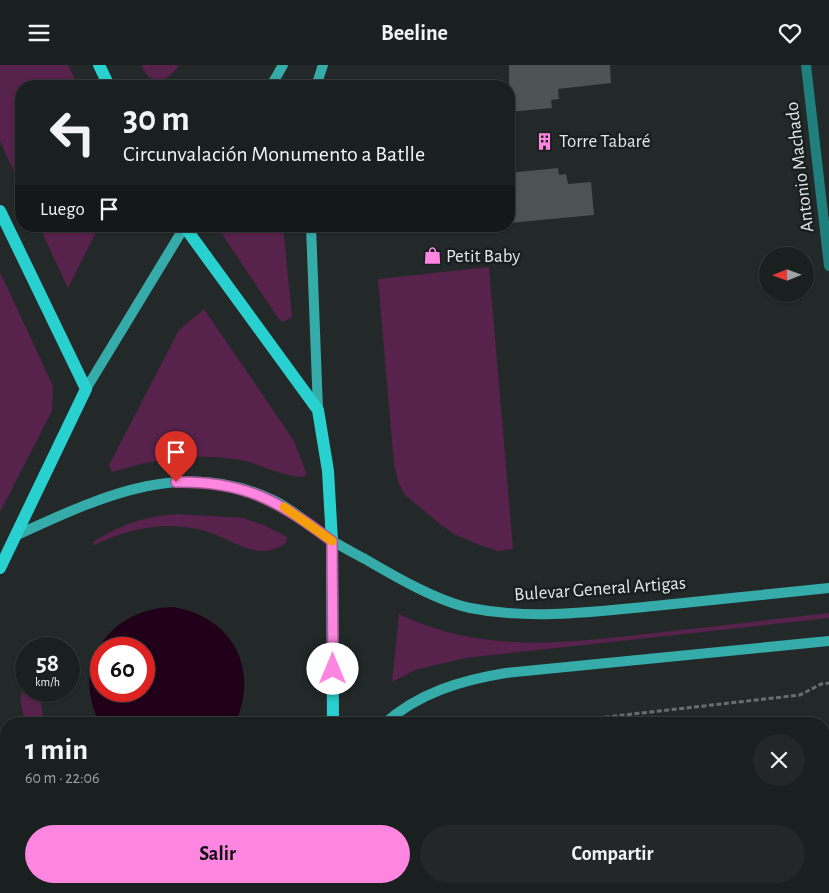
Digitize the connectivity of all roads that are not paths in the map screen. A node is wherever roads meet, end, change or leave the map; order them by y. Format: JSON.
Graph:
{"nodes":[{"id":1,"x":99,"y":65,"type":"edge"},
{"id":2,"x":284,"y":65,"type":"edge"},
{"id":3,"x":323,"y":65,"type":"edge"},
{"id":4,"x":806,"y":65,"type":"edge"},
{"id":5,"x":106,"y":80,"type":"edge"},
{"id":6,"x":275,"y":80,"type":"edge"},
{"id":7,"x":318,"y":80,"type":"edge"},
{"id":8,"x":0,"y":211,"type":"edge"},
{"id":9,"x":181,"y":232,"type":"edge"},
{"id":10,"x":188,"y":232,"type":"edge"},
{"id":11,"x":311,"y":232,"type":"edge"},
{"id":12,"x":829,"y":266,"type":"edge"},
{"id":13,"x":86,"y":389,"type":"junction"},
{"id":14,"x":318,"y":410,"type":"junction"},
{"id":15,"x":17,"y":535,"type":"junction"},
{"id":16,"x":332,"y":541,"type":"junction"},
{"id":17,"x":0,"y":568,"type":"edge"},
{"id":18,"x":829,"y":588,"type":"edge"},
{"id":19,"x":829,"y":641,"type":"edge"},
{"id":20,"x":334,"y":717,"type":"edge"},
{"id":21,"x":393,"y":717,"type":"edge"}],
"edges":[{"from":1,"to":5,"type":"main road"},
{"from":2,"to":6,"type":"main road"},
{"from":3,"to":7,"type":"main road"},
{"from":4,"to":12,"type":"street","name":"Antonio Machado"},
{"from":8,"to":13,"type":"main road"},
{"from":9,"to":13,"type":"main road"},
{"from":10,"to":14,"type":"main road"},
{"from":11,"to":14,"type":"main road"},
{"from":13,"to":15,"type":"main road"},
{"from":14,"to":16,"type":"main road"},
{"from":15,"to":16,"type":"main road","name":"Bulevar General Artigas"},
{"from":15,"to":17,"type":"main road"},
{"from":16,"to":18,"type":"main road","name":"Bulevar General Artigas"},
{"from":16,"to":20,"type":"main road"},
{"from":19,"to":21,"type":"main road"}]}
